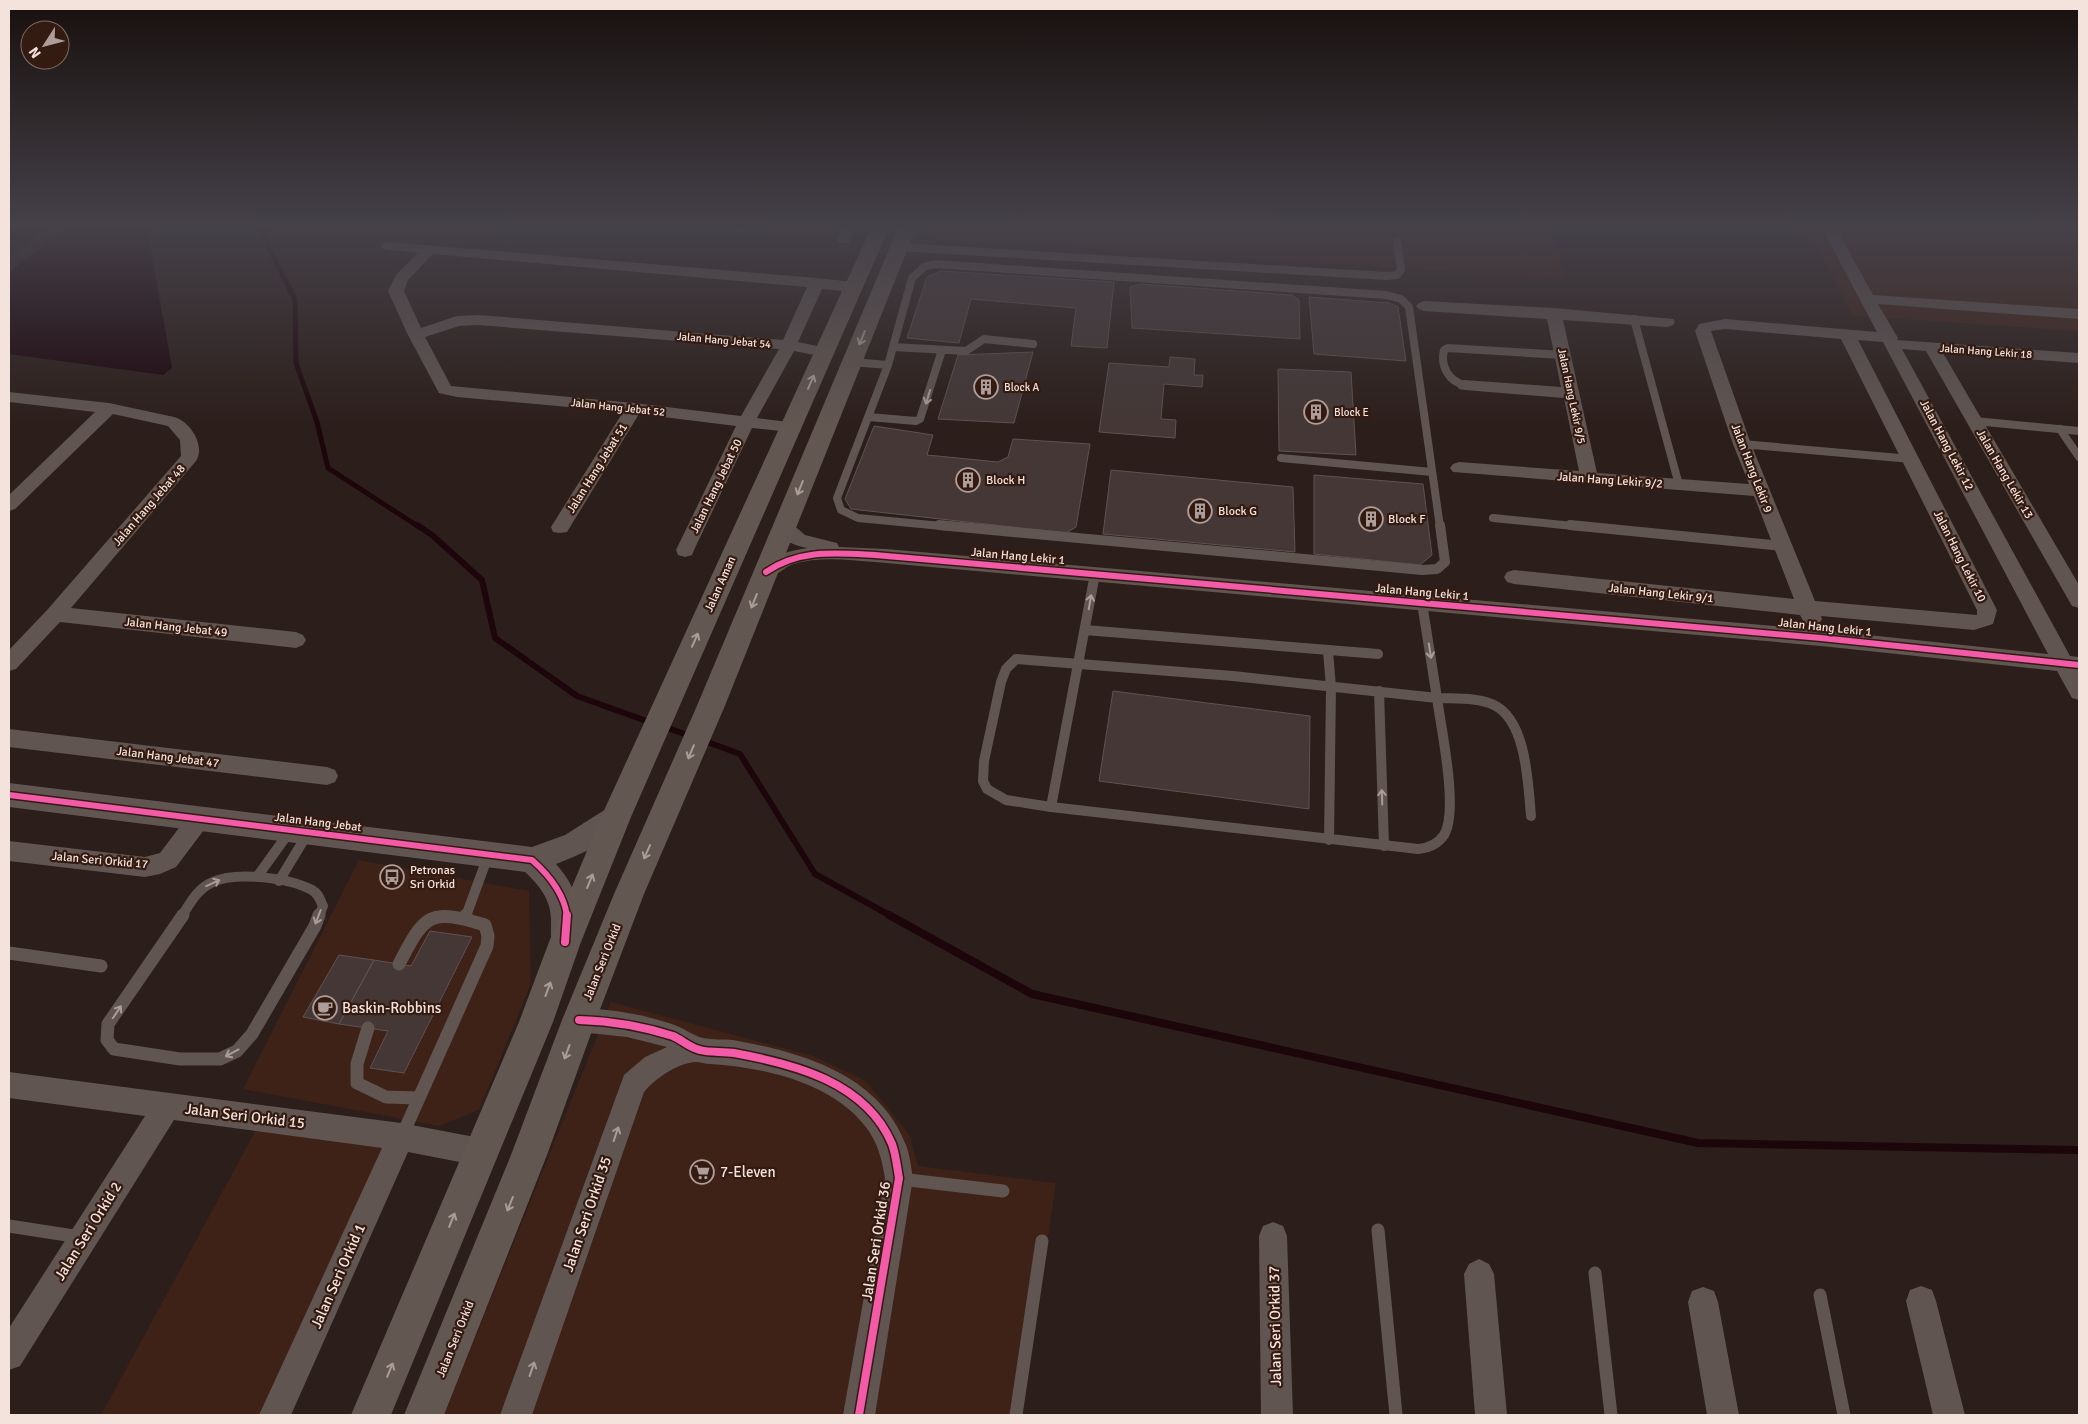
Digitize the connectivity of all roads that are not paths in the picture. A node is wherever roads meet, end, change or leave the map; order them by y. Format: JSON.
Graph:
{"nodes":[{"id":1,"x":398,"y":294,"type":"edge"},
{"id":2,"x":813,"y":294,"type":"edge"},
{"id":3,"x":851,"y":294,"type":"edge"},
{"id":4,"x":880,"y":294,"type":"edge"},
{"id":5,"x":907,"y":294,"type":"edge"},
{"id":6,"x":1378,"y":294,"type":"edge"},
{"id":7,"x":1867,"y":294,"type":"edge"},
{"id":8,"x":1869,"y":299,"type":"junction"},
{"id":9,"x":1424,"y":306,"type":"dead end"},
{"id":10,"x":1554,"y":313,"type":"junction"},
{"id":11,"x":2079,"y":314,"type":"edge"},
{"id":12,"x":1634,"y":319,"type":"junction"},
{"id":13,"x":1668,"y":322,"type":"dead end"},
{"id":14,"x":1706,"y":327,"type":"joint"},
{"id":15,"x":1847,"y":334,"type":"junction"},
{"id":16,"x":416,"y":335,"type":"junction"},
{"id":17,"x":1892,"y":341,"type":"junction"},
{"id":18,"x":1033,"y":344,"type":"dead end"},
{"id":19,"x":789,"y":345,"type":"junction"},
{"id":20,"x":893,"y":347,"type":"junction"},
{"id":21,"x":1932,"y":347,"type":"junction"},
{"id":22,"x":942,"y":350,"type":"junction"},
{"id":23,"x":825,"y":352,"type":"junction"},
{"id":24,"x":1563,"y":355,"type":"junction"},
{"id":25,"x":2079,"y":358,"type":"edge"},
{"id":26,"x":852,"y":362,"type":"junction"},
{"id":27,"x":888,"y":365,"type":"junction"},
{"id":28,"x":1465,"y":385,"type":"joint"},
{"id":29,"x":1571,"y":393,"type":"junction"},
{"id":30,"x":9,"y":397,"type":"edge"},
{"id":31,"x":109,"y":408,"type":"junction"},
{"id":32,"x":634,"y":408,"type":"junction"},
{"id":33,"x":869,"y":417,"type":"junction"},
{"id":34,"x":747,"y":421,"type":"junction"},
{"id":35,"x":1974,"y":421,"type":"junction"},
{"id":36,"x":792,"y":427,"type":"junction"},
{"id":37,"x":2060,"y":429,"type":"junction"},
{"id":38,"x":2079,"y":431,"type":"edge"},
{"id":39,"x":1742,"y":444,"type":"junction"},
{"id":40,"x":2079,"y":457,"type":"edge"},
{"id":41,"x":1281,"y":458,"type":"dead end"},
{"id":42,"x":1911,"y":459,"type":"junction"},
{"id":43,"x":1459,"y":468,"type":"dead end"},
{"id":44,"x":1432,"y":472,"type":"junction"},
{"id":45,"x":1589,"y":478,"type":"junction"},
{"id":46,"x":1680,"y":485,"type":"junction"},
{"id":47,"x":1761,"y":491,"type":"junction"},
{"id":48,"x":9,"y":505,"type":"edge"},
{"id":49,"x":1493,"y":518,"type":"dead end"},
{"id":50,"x":560,"y":527,"type":"dead end"},
{"id":51,"x":781,"y":534,"type":"junction"},
{"id":52,"x":1783,"y":546,"type":"junction"},
{"id":53,"x":686,"y":550,"type":"dead end"},
{"id":54,"x":842,"y":553,"type":"junction"},
{"id":55,"x":766,"y":572,"type":"junction"},
{"id":56,"x":1095,"y":574,"type":"junction"},
{"id":57,"x":1514,"y":577,"type":"dead end"},
{"id":58,"x":2079,"y":601,"type":"edge"},
{"id":59,"x":1422,"y":603,"type":"junction"},
{"id":60,"x":1807,"y":608,"type":"junction"},
{"id":61,"x":55,"y":614,"type":"junction"},
{"id":62,"x":1085,"y":630,"type":"junction"},
{"id":63,"x":1821,"y":638,"type":"junction"},
{"id":64,"x":296,"y":640,"type":"dead end"},
{"id":65,"x":1328,"y":651,"type":"junction"},
{"id":66,"x":1378,"y":654,"type":"dead end"},
{"id":67,"x":1078,"y":663,"type":"junction"},
{"id":68,"x":9,"y":664,"type":"edge"},
{"id":69,"x":2071,"y":664,"type":"edge"},
{"id":70,"x":1331,"y":687,"type":"junction"},
{"id":71,"x":1379,"y":691,"type":"junction"},
{"id":72,"x":2079,"y":692,"type":"edge"},
{"id":73,"x":1438,"y":699,"type":"junction"},
{"id":74,"x":9,"y":738,"type":"edge"},
{"id":75,"x":327,"y":776,"type":"dead end"},
{"id":76,"x":9,"y":795,"type":"edge"},
{"id":77,"x":1051,"y":806,"type":"junction"},
{"id":78,"x":1532,"y":816,"type":"dead end"},
{"id":79,"x":616,"y":817,"type":"junction"},
{"id":80,"x":199,"y":818,"type":"junction"},
{"id":81,"x":299,"y":831,"type":"junction"},
{"id":82,"x":1329,"y":840,"type":"junction"},
{"id":83,"x":1384,"y":846,"type":"junction"},
{"id":84,"x":9,"y":851,"type":"edge"},
{"id":85,"x":488,"y":855,"type":"junction"},
{"id":86,"x":532,"y":860,"type":"junction"},
{"id":87,"x":257,"y":877,"type":"junction"},
{"id":88,"x":279,"y":881,"type":"junction"},
{"id":89,"x":465,"y":918,"type":"junction"},
{"id":90,"x":565,"y":942,"type":"junction"},
{"id":91,"x":9,"y":953,"type":"edge"},
{"id":92,"x":399,"y":964,"type":"dead end"},
{"id":93,"x":101,"y":966,"type":"dead end"},
{"id":94,"x":578,"y":1020,"type":"junction"},
{"id":95,"x":368,"y":1028,"type":"dead end"},
{"id":96,"x":697,"y":1050,"type":"junction"},
{"id":97,"x":9,"y":1085,"type":"edge"},
{"id":98,"x":418,"y":1098,"type":"junction"},
{"id":99,"x":167,"y":1106,"type":"junction"},
{"id":100,"x":401,"y":1137,"type":"junction"},
{"id":101,"x":480,"y":1152,"type":"junction"},
{"id":102,"x":899,"y":1178,"type":"junction"},
{"id":103,"x":1003,"y":1191,"type":"dead end"},
{"id":104,"x":9,"y":1226,"type":"edge"},
{"id":105,"x":1378,"y":1230,"type":"dead end"},
{"id":106,"x":1273,"y":1236,"type":"dead end"},
{"id":107,"x":83,"y":1238,"type":"junction"},
{"id":108,"x":1042,"y":1242,"type":"dead end"},
{"id":109,"x":1595,"y":1273,"type":"dead end"},
{"id":110,"x":1479,"y":1274,"type":"dead end"},
{"id":111,"x":1820,"y":1294,"type":"dead end"},
{"id":112,"x":1922,"y":1301,"type":"dead end"},
{"id":113,"x":1703,"y":1302,"type":"dead end"},
{"id":114,"x":9,"y":1355,"type":"edge"},
{"id":115,"x":868,"y":1363,"type":"junction"},
{"id":116,"x":274,"y":1415,"type":"edge"},
{"id":117,"x":371,"y":1415,"type":"edge"},
{"id":118,"x":424,"y":1415,"type":"edge"},
{"id":119,"x":516,"y":1415,"type":"edge"},
{"id":120,"x":852,"y":1415,"type":"edge"},
{"id":121,"x":859,"y":1415,"type":"edge"},
{"id":122,"x":1016,"y":1415,"type":"edge"},
{"id":123,"x":1277,"y":1415,"type":"edge"},
{"id":124,"x":1396,"y":1415,"type":"edge"},
{"id":125,"x":1491,"y":1415,"type":"edge"},
{"id":126,"x":1611,"y":1415,"type":"edge"},
{"id":127,"x":1723,"y":1415,"type":"edge"},
{"id":128,"x":1844,"y":1415,"type":"edge"},
{"id":129,"x":1949,"y":1415,"type":"edge"}],
"edges":[{"from":1,"to":16,"type":"street"},
{"from":2,"to":19,"type":"street","name":"Jalan Hang Jebat 50"},
{"from":3,"to":23,"type":"main road","name":"Jalan Aman"},
{"from":4,"to":26,"type":"main road","one_way":true},
{"from":5,"to":20,"type":"lane"},
{"from":6,"to":44,"type":"lane"},
{"from":7,"to":8,"type":"street","name":"Jalan Hang Lekir 12"},
{"from":8,"to":11,"type":"street"},
{"from":8,"to":17,"type":"street","name":"Jalan Hang Lekir 12"},
{"from":9,"to":10,"type":"street"},
{"from":10,"to":12,"type":"street"},
{"from":10,"to":24,"type":"street","name":"Jalan Hang Lekir 9/5"},
{"from":12,"to":13,"type":"street"},
{"from":12,"to":46,"type":"lane"},
{"from":14,"to":15,"type":"street","name":"Jalan Hang Lekir 18"},
{"from":14,"to":39,"type":"street","name":"Jalan Hang Lekir 9"},
{"from":15,"to":17,"type":"street","name":"Jalan Hang Lekir 18"},
{"from":15,"to":42,"type":"street","name":"Jalan Hang Lekir 10"},
{"from":16,"to":19,"type":"street","name":"Jalan Hang Jebat 54"},
{"from":16,"to":32,"type":"street","name":"Jalan Hang Jebat 52"},
{"from":17,"to":21,"type":"street","name":"Jalan Hang Lekir 18"},
{"from":17,"to":69,"type":"street","name":"Jalan Hang Lekir 12"},
{"from":18,"to":22,"type":"lane"},
{"from":19,"to":23,"type":"street","name":"Jalan Hang Jebat 54"},
{"from":19,"to":34,"type":"street","name":"Jalan Hang Jebat 50"},
{"from":20,"to":22,"type":"lane"},
{"from":20,"to":27,"type":"lane"},
{"from":21,"to":25,"type":"street","name":"Jalan Hang Lekir 18"},
{"from":21,"to":35,"type":"street","name":"Jalan Hang Lekir 13"},
{"from":22,"to":33,"type":"lane","one_way":true},
{"from":36,"to":23,"type":"main road","name":"Jalan Aman","one_way":true},
{"from":24,"to":28,"type":"lane"},
{"from":24,"to":29,"type":"street","name":"Jalan Hang Lekir 9/5"},
{"from":26,"to":27,"type":"lane"},
{"from":26,"to":51,"type":"main road","one_way":true},
{"from":27,"to":33,"type":"lane"},
{"from":28,"to":29,"type":"street"},
{"from":29,"to":45,"type":"street","name":"Jalan Hang Lekir 9/5"},
{"from":30,"to":31,"type":"street","name":"Jalan Hang Jebat 48"},
{"from":31,"to":48,"type":"street"},
{"from":31,"to":61,"type":"street","name":"Jalan Hang Jebat 48"},
{"from":32,"to":34,"type":"street","name":"Jalan Hang Jebat 52"},
{"from":32,"to":50,"type":"street","name":"Jalan Hang Jebat 51"},
{"from":33,"to":44,"type":"lane"},
{"from":34,"to":36,"type":"street","name":"Jalan Hang Jebat 52"},
{"from":34,"to":53,"type":"street","name":"Jalan Hang Jebat 50"},
{"from":35,"to":37,"type":"lane"},
{"from":35,"to":58,"type":"street","name":"Jalan Hang Lekir 13"},
{"from":79,"to":36,"type":"main road","name":"Jalan Aman","one_way":true},
{"from":37,"to":38,"type":"lane"},
{"from":37,"to":40,"type":"lane"},
{"from":39,"to":42,"type":"lane"},
{"from":39,"to":47,"type":"street","name":"Jalan Hang Lekir 9"},
{"from":41,"to":44,"type":"lane"},
{"from":42,"to":60,"type":"street","name":"Jalan Hang Lekir 10"},
{"from":43,"to":45,"type":"street","name":"Jalan Hang Lekir 9/2"},
{"from":45,"to":46,"type":"street","name":"Jalan Hang Lekir 9/2"},
{"from":46,"to":47,"type":"street","name":"Jalan Hang Lekir 9/2"},
{"from":47,"to":52,"type":"street","name":"Jalan Hang Lekir 9"},
{"from":49,"to":52,"type":"lane"},
{"from":51,"to":54,"type":"street","name":"Jalan Hang Lekir 1"},
{"from":51,"to":55,"type":"main road","name":"Jalan Seri Orkid"},
{"from":52,"to":60,"type":"street","name":"Jalan Hang Lekir 9"},
{"from":54,"to":55,"type":"street","name":"Jalan Hang Lekir 1"},
{"from":54,"to":56,"type":"street","name":"Jalan Hang Lekir 1"},
{"from":55,"to":94,"type":"main road","name":"Jalan Seri Orkid","one_way":true},
{"from":56,"to":59,"type":"street","name":"Jalan Hang Lekir 1"},
{"from":62,"to":56,"type":"lane","one_way":true},
{"from":57,"to":60,"type":"street","name":"Jalan Hang Lekir 9/1"},
{"from":59,"to":63,"type":"street","name":"Jalan Hang Lekir 1"},
{"from":59,"to":73,"type":"lane","one_way":true},
{"from":60,"to":63,"type":"street","name":"Jalan Hang Lekir 9"},
{"from":61,"to":64,"type":"street","name":"Jalan Hang Jebat 49"},
{"from":61,"to":68,"type":"street","name":"Jalan Hang Jebat 48"},
{"from":62,"to":65,"type":"lane"},
{"from":62,"to":67,"type":"lane"},
{"from":63,"to":69,"type":"street","name":"Jalan Hang Lekir 1"},
{"from":65,"to":66,"type":"lane"},
{"from":65,"to":70,"type":"lane"},
{"from":67,"to":70,"type":"lane"},
{"from":67,"to":77,"type":"lane"},
{"from":67,"to":77,"type":"lane"},
{"from":69,"to":72,"type":"street","name":"Jalan Hang Lekir 12"},
{"from":70,"to":71,"type":"lane"},
{"from":70,"to":82,"type":"lane"},
{"from":71,"to":73,"type":"lane"},
{"from":83,"to":71,"type":"lane","one_way":true},
{"from":73,"to":78,"type":"lane"},
{"from":73,"to":83,"type":"lane"},
{"from":74,"to":75,"type":"street","name":"Jalan Hang Jebat 47"},
{"from":76,"to":80,"type":"street","name":"Jalan Hang Jebat"},
{"from":77,"to":82,"type":"lane"},
{"from":79,"to":86,"type":"street"},
{"from":90,"to":79,"type":"main road","name":"Jalan Aman","one_way":true},
{"from":80,"to":81,"type":"street","name":"Jalan Hang Jebat"},
{"from":80,"to":84,"type":"street","name":"Jalan Seri Orkid 17"},
{"from":81,"to":85,"type":"street","name":"Jalan Hang Jebat"},
{"from":81,"to":87,"type":"lane"},
{"from":81,"to":88,"type":"lane"},
{"from":82,"to":83,"type":"lane"},
{"from":85,"to":86,"type":"street","name":"Jalan Hang Jebat"},
{"from":85,"to":89,"type":"lane"},
{"from":86,"to":90,"type":"street"},
{"from":87,"to":88,"type":"lane"},
{"from":88,"to":87,"type":"lane","one_way":true},
{"from":89,"to":92,"type":"lane"},
{"from":89,"to":98,"type":"lane"},
{"from":101,"to":90,"type":"main road","one_way":true},
{"from":91,"to":93,"type":"lane"},
{"from":94,"to":96,"type":"street","name":"Jalan Seri Orkid 36"},
{"from":94,"to":118,"type":"main road","name":"Jalan Seri Orkid","one_way":true},
{"from":95,"to":98,"type":"lane"},
{"from":96,"to":102,"type":"street","name":"Jalan Seri Orkid 36"},
{"from":119,"to":96,"type":"street","name":"Jalan Seri Orkid 35","one_way":true},
{"from":97,"to":99,"type":"street","name":"Jalan Seri Orkid 15"},
{"from":98,"to":100,"type":"lane"},
{"from":99,"to":100,"type":"street","name":"Jalan Seri Orkid 15"},
{"from":99,"to":107,"type":"street","name":"Jalan Seri Orkid 2"},
{"from":100,"to":101,"type":"street","name":"Jalan Seri Orkid 15"},
{"from":100,"to":116,"type":"street","name":"Jalan Seri Orkid 1"},
{"from":117,"to":101,"type":"main road","one_way":true},
{"from":102,"to":103,"type":"lane"},
{"from":102,"to":115,"type":"street","name":"Jalan Seri Orkid 36"},
{"from":104,"to":107,"type":"lane"},
{"from":105,"to":124,"type":"lane"},
{"from":106,"to":123,"type":"street","name":"Jalan Seri Orkid 37"},
{"from":107,"to":114,"type":"street","name":"Jalan Seri Orkid 2"},
{"from":108,"to":122,"type":"lane"},
{"from":109,"to":126,"type":"lane"},
{"from":110,"to":125,"type":"street"},
{"from":111,"to":128,"type":"lane"},
{"from":112,"to":129,"type":"street"},
{"from":113,"to":127,"type":"street"},
{"from":115,"to":120,"type":"street","name":"Jalan Seri Orkid 36"},
{"from":115,"to":121,"type":"street","name":"Jalan Seri Orkid 36"}]}
